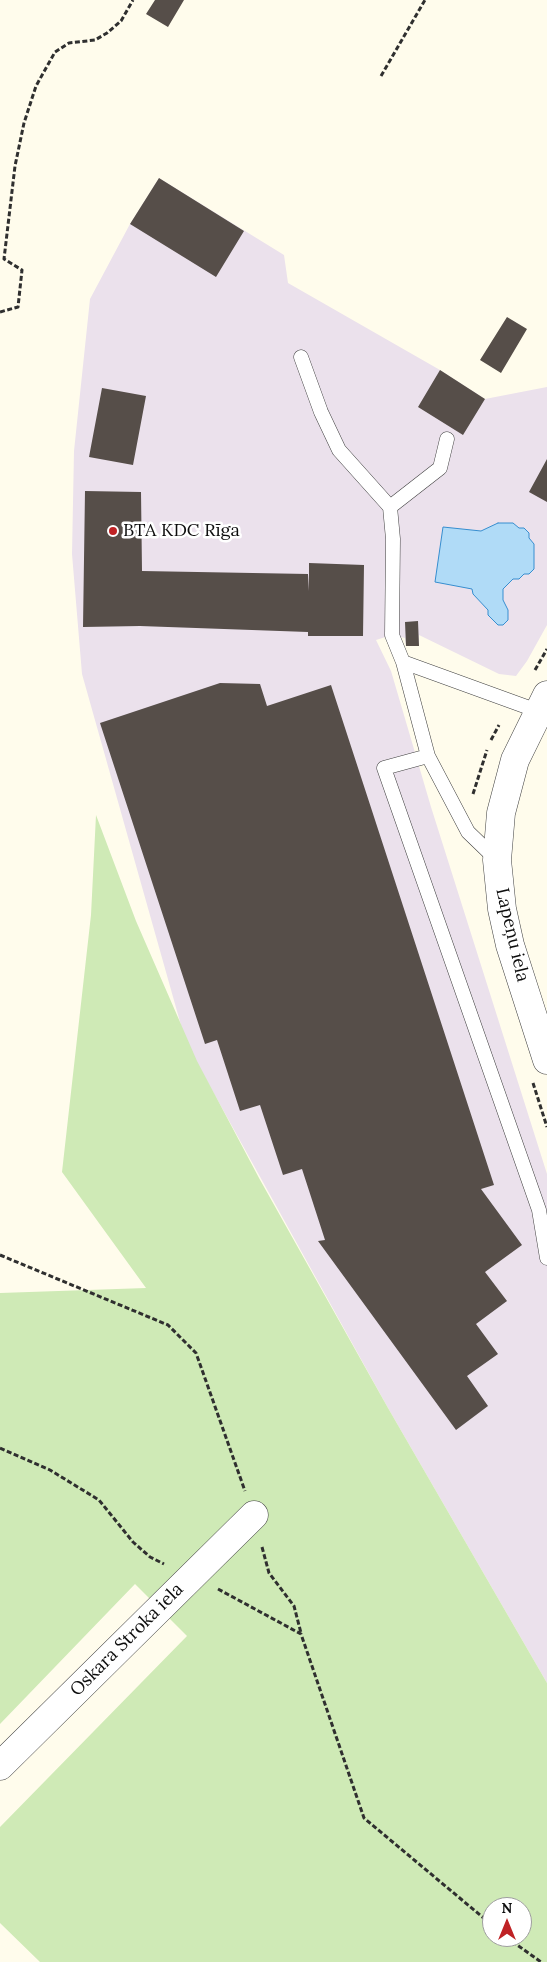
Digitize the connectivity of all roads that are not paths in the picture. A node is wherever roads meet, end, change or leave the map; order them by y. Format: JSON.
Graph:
{"nodes":[{"id":1,"x":301,"y":358,"type":"dead end"},
{"id":2,"x":446,"y":439,"type":"dead end"},
{"id":3,"x":390,"y":506,"type":"junction"},
{"id":4,"x":402,"y":662,"type":"junction"},
{"id":5,"x":543,"y":703,"type":"edge"},
{"id":6,"x":428,"y":756,"type":"junction"},
{"id":7,"x":497,"y":860,"type":"junction"},
{"id":8,"x":547,"y":1060,"type":"edge"},
{"id":9,"x":547,"y":1258,"type":"edge"},
{"id":10,"x":254,"y":1515,"type":"road end"},
{"id":11,"x":0,"y":1766,"type":"edge"}],
"edges":[{"from":1,"to":3,"type":"lane"},
{"from":2,"to":3,"type":"lane"},
{"from":3,"to":4,"type":"lane"},
{"from":4,"to":5,"type":"lane"},
{"from":4,"to":6,"type":"lane"},
{"from":5,"to":7,"type":"street","name":"Lapeņu iela"},
{"from":6,"to":7,"type":"lane"},
{"from":6,"to":9,"type":"lane"},
{"from":7,"to":8,"type":"street","name":"Lapeņu iela"},
{"from":10,"to":11,"type":"street","name":"Oskara Stroka iela"}]}
